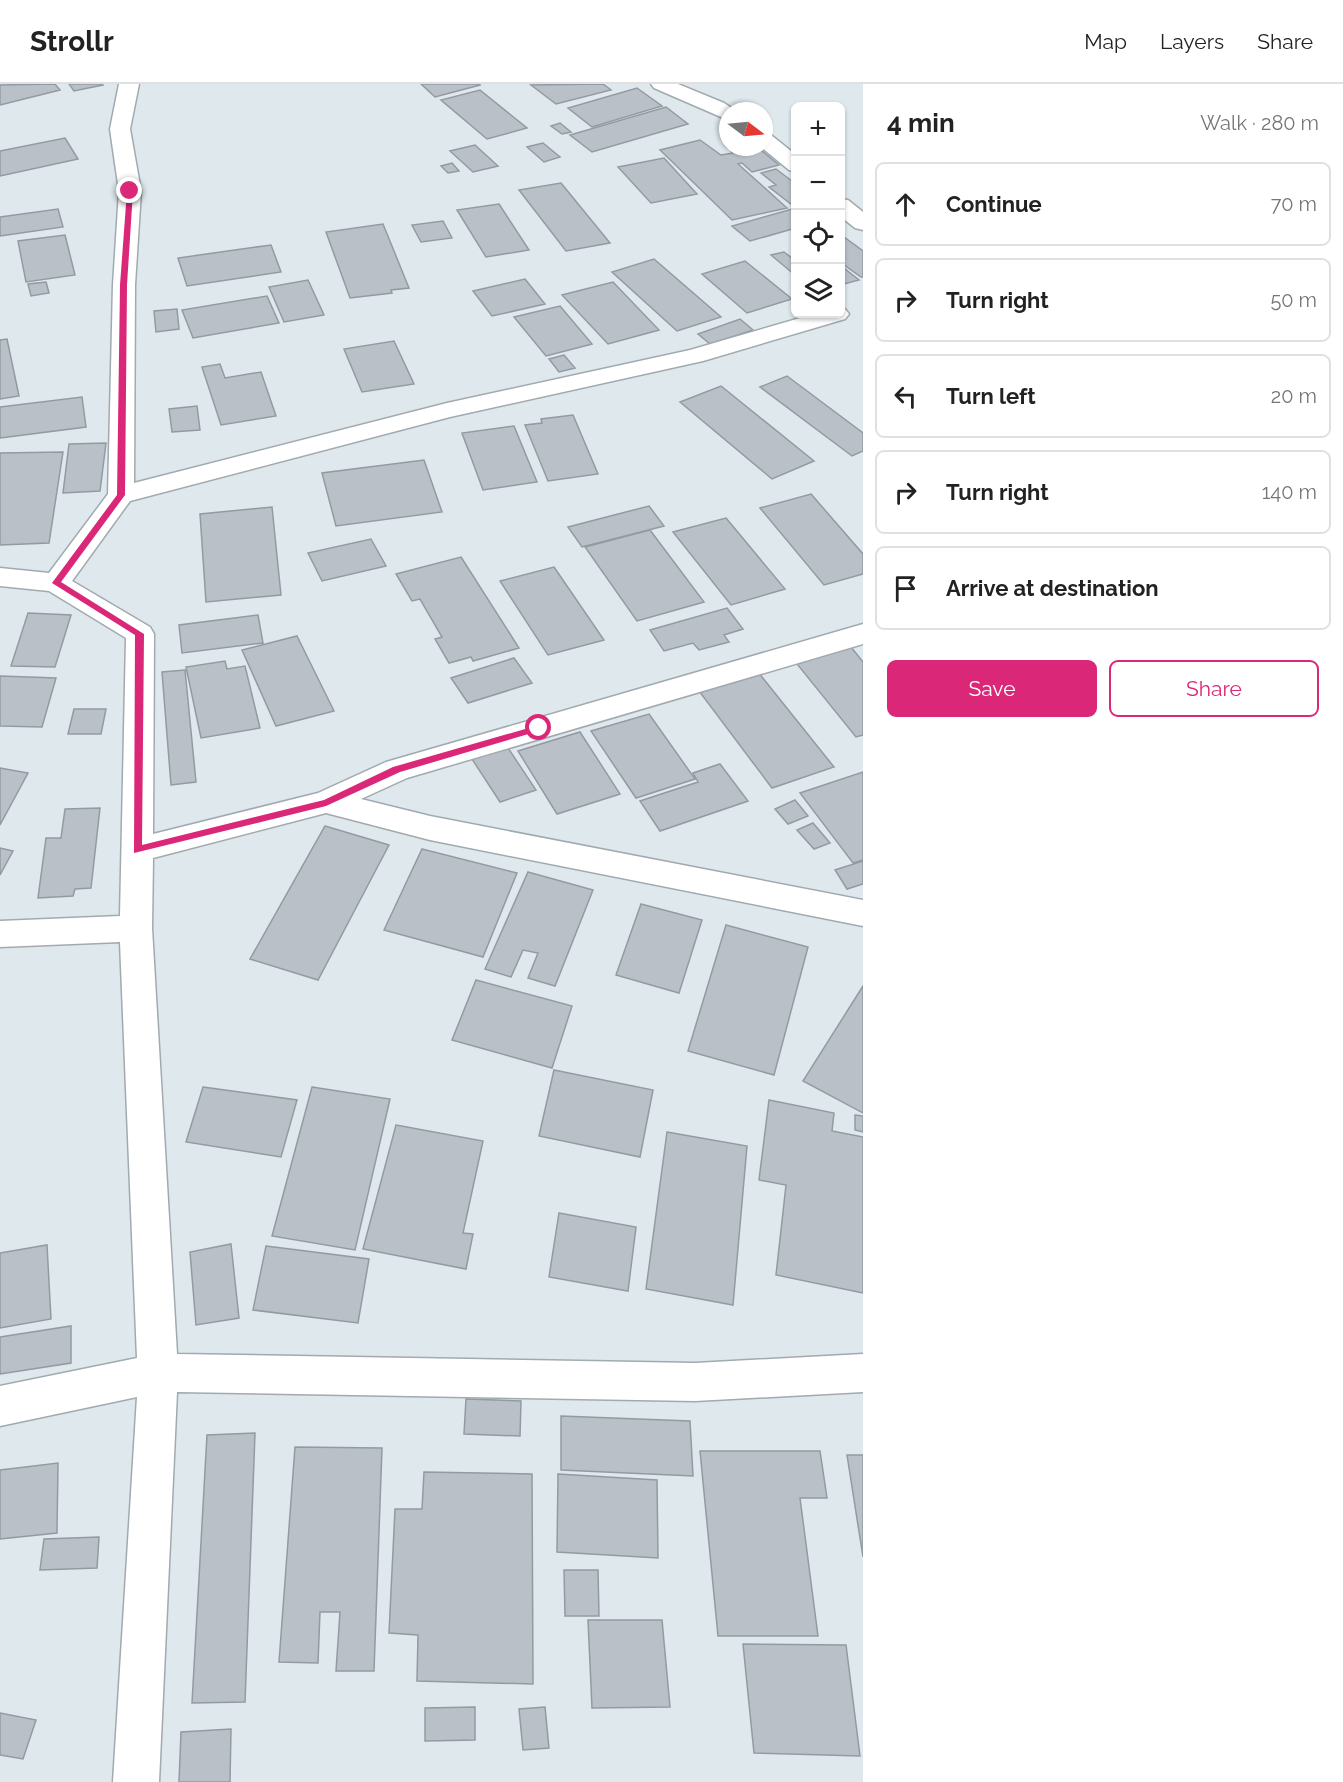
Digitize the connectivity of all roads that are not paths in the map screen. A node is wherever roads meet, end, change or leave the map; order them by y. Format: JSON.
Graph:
{"nodes":[{"id":1,"x":129,"y":84,"type":"edge"},
{"id":2,"x":661,"y":84,"type":"edge"},
{"id":3,"x":719,"y":108,"type":"edge"},
{"id":4,"x":773,"y":147,"type":"edge"},
{"id":5,"x":791,"y":163,"type":"edge"},
{"id":6,"x":845,"y":209,"type":"edge"},
{"id":7,"x":863,"y":223,"type":"edge"},
{"id":8,"x":863,"y":305,"type":"edge"},
{"id":9,"x":845,"y":311,"type":"edge"},
{"id":10,"x":822,"y":318,"type":"edge"},
{"id":11,"x":121,"y":495,"type":"junction"},
{"id":12,"x":0,"y":577,"type":"edge"},
{"id":13,"x":56,"y":583,"type":"junction"},
{"id":14,"x":863,"y":634,"type":"edge"},
{"id":15,"x":326,"y":802,"type":"junction"},
{"id":16,"x":137,"y":850,"type":"junction"},
{"id":17,"x":863,"y":913,"type":"edge"},
{"id":18,"x":136,"y":928,"type":"junction"},
{"id":19,"x":0,"y":934,"type":"edge"},
{"id":20,"x":158,"y":1373,"type":"junction"},
{"id":21,"x":863,"y":1373,"type":"edge"},
{"id":22,"x":0,"y":1406,"type":"edge"},
{"id":23,"x":136,"y":1782,"type":"edge"}],
"edges":[{"from":1,"to":11,"type":"street"},
{"from":2,"to":3,"type":"street"},
{"from":4,"to":5,"type":"street"},
{"from":6,"to":7,"type":"street"},
{"from":8,"to":9,"type":"street"},
{"from":10,"to":11,"type":"street"},
{"from":11,"to":13,"type":"street"},
{"from":12,"to":13,"type":"street"},
{"from":13,"to":16,"type":"street"},
{"from":14,"to":15,"type":"street"},
{"from":15,"to":16,"type":"street"},
{"from":15,"to":17,"type":"street"},
{"from":16,"to":18,"type":"street"},
{"from":18,"to":19,"type":"street"},
{"from":18,"to":20,"type":"street"},
{"from":20,"to":21,"type":"street"},
{"from":20,"to":22,"type":"street"},
{"from":20,"to":23,"type":"street"}]}
